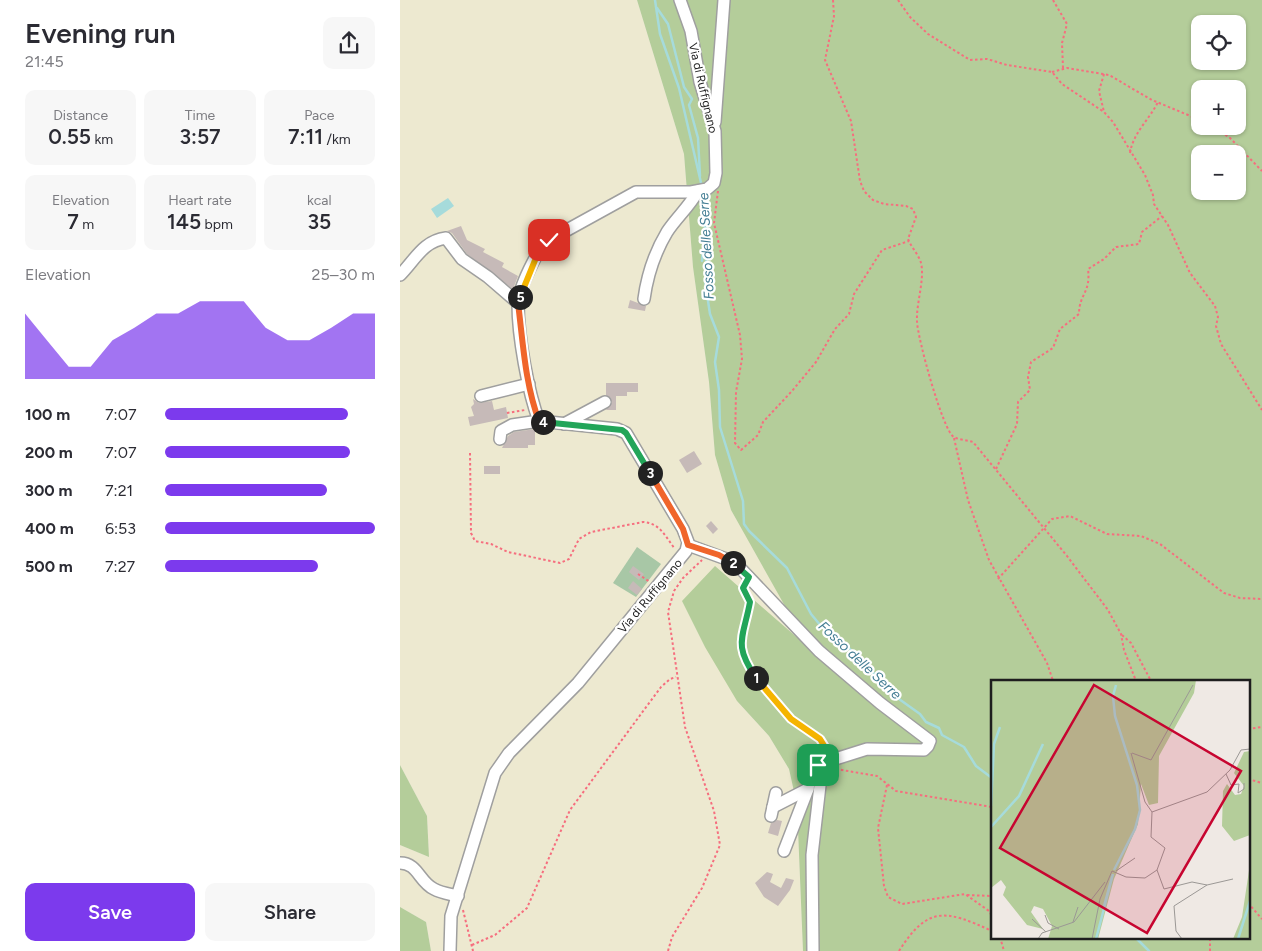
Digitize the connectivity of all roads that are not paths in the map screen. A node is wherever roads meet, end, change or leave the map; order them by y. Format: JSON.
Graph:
{"nodes":[{"id":1,"x":680,"y":0,"type":"edge"},
{"id":2,"x":724,"y":0,"type":"edge"},
{"id":3,"x":715,"y":131,"type":"junction"},
{"id":4,"x":706,"y":188,"type":"junction"},
{"id":5,"x":400,"y":275,"type":"edge"},
{"id":6,"x":644,"y":299,"type":"dead end"},
{"id":7,"x":518,"y":303,"type":"junction"},
{"id":8,"x":529,"y":384,"type":"junction"},
{"id":9,"x":482,"y":396,"type":"dead end"},
{"id":10,"x":605,"y":402,"type":"dead end"},
{"id":11,"x":539,"y":421,"type":"junction"},
{"id":12,"x":564,"y":424,"type":"junction"},
{"id":13,"x":500,"y":439,"type":"dead end"},
{"id":14,"x":687,"y":549,"type":"junction"},
{"id":15,"x":828,"y":763,"type":"junction"},
{"id":16,"x":808,"y":790,"type":"junction"},
{"id":17,"x":776,"y":793,"type":"dead end"},
{"id":18,"x":784,"y":851,"type":"dead end"},
{"id":19,"x":400,"y":863,"type":"edge"},
{"id":20,"x":458,"y":896,"type":"junction"},
{"id":21,"x":450,"y":951,"type":"edge"},
{"id":22,"x":814,"y":951,"type":"edge"}],
"edges":[{"from":1,"to":3,"type":"street","name":"Via di Ruffignano"},
{"from":2,"to":3,"type":"street"},
{"from":3,"to":4,"type":"street","name":"Via di Ruffignano"},
{"from":4,"to":6,"type":"street"},
{"from":4,"to":7,"type":"street"},
{"from":5,"to":7,"type":"street"},
{"from":7,"to":8,"type":"street"},
{"from":8,"to":9,"type":"street"},
{"from":8,"to":11,"type":"street"},
{"from":10,"to":12,"type":"street"},
{"from":11,"to":12,"type":"street","name":"Via di Ruffignano"},
{"from":11,"to":13,"type":"street","name":"Via di Ruffignano"},
{"from":12,"to":14,"type":"street","name":"Via di Ruffignano"},
{"from":14,"to":15,"type":"street"},
{"from":14,"to":20,"type":"street","name":"Via di Ruffignano"},
{"from":15,"to":16,"type":"street"},
{"from":15,"to":22,"type":"street"},
{"from":16,"to":17,"type":"street"},
{"from":16,"to":18,"type":"street"},
{"from":19,"to":20,"type":"street"},
{"from":20,"to":21,"type":"street","name":"Via di Ruffignano"}]}
